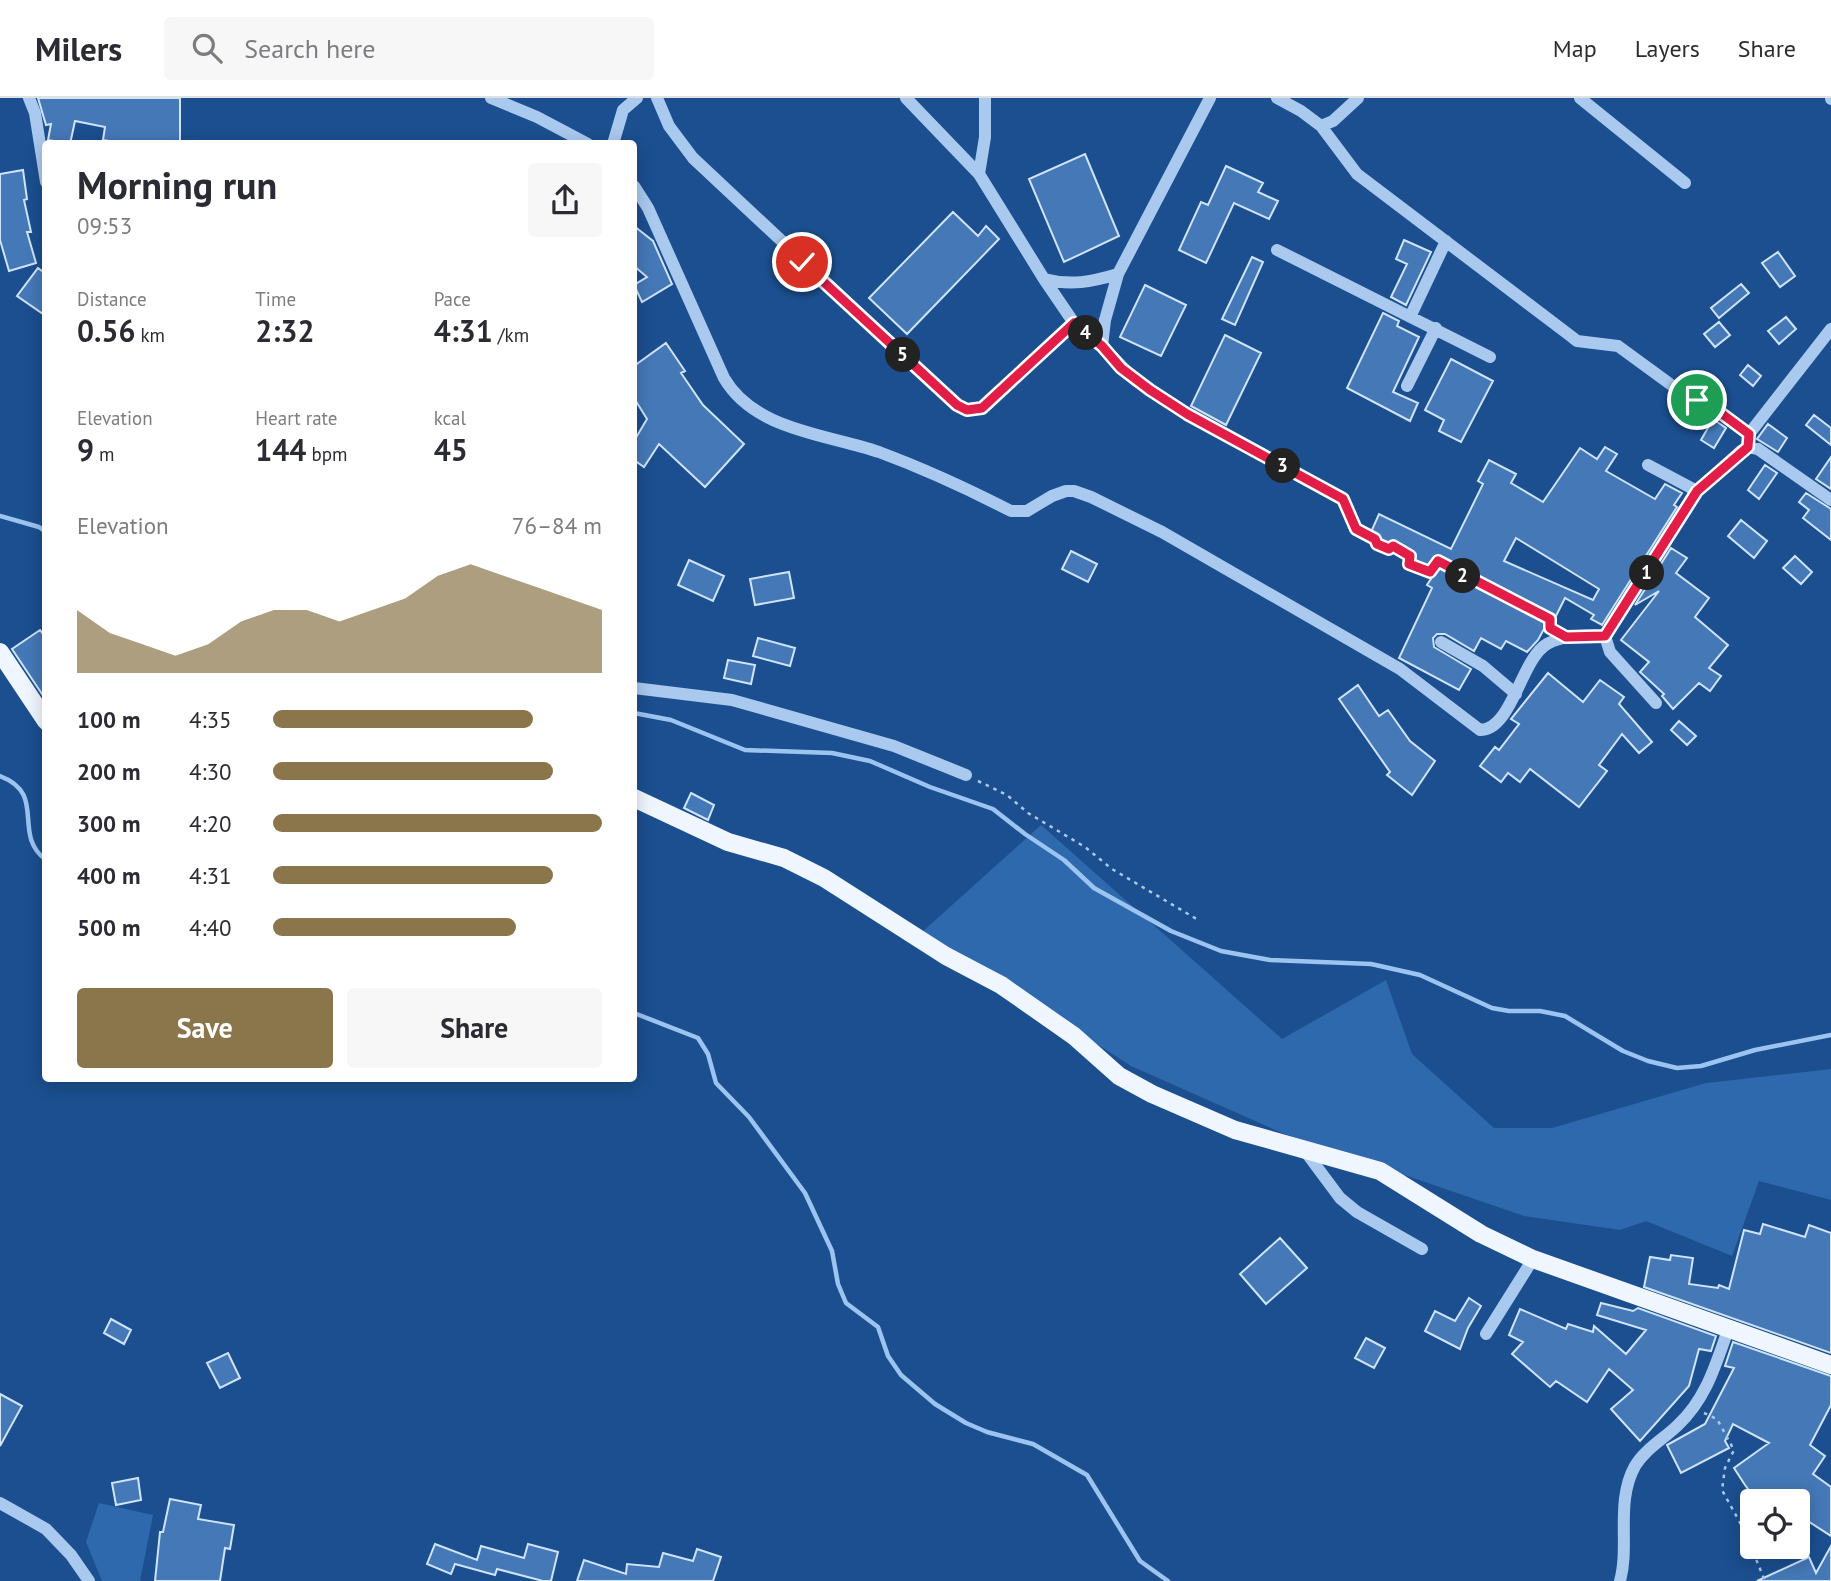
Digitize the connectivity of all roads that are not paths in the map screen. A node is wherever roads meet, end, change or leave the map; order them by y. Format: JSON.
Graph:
{"nodes":[{"id":1,"x":29,"y":98,"type":"edge"},
{"id":2,"x":491,"y":98,"type":"edge"},
{"id":3,"x":636,"y":98,"type":"edge"},
{"id":4,"x":657,"y":98,"type":"edge"},
{"id":5,"x":906,"y":98,"type":"edge"},
{"id":6,"x":985,"y":98,"type":"edge"},
{"id":7,"x":1210,"y":98,"type":"edge"},
{"id":8,"x":1277,"y":98,"type":"edge"},
{"id":9,"x":1358,"y":98,"type":"edge"},
{"id":10,"x":1580,"y":98,"type":"edge"},
{"id":11,"x":1321,"y":126,"type":"junction"},
{"id":12,"x":580,"y":140,"type":"edge"},
{"id":13,"x":614,"y":140,"type":"edge"},
{"id":14,"x":42,"y":157,"type":"edge"},
{"id":15,"x":979,"y":174,"type":"junction"},
{"id":16,"x":1685,"y":183,"type":"dead end"},
{"id":17,"x":637,"y":191,"type":"edge"},
{"id":18,"x":1446,"y":241,"type":"junction"},
{"id":19,"x":1278,"y":250,"type":"dead end"},
{"id":20,"x":1118,"y":274,"type":"junction"},
{"id":21,"x":1044,"y":279,"type":"junction"},
{"id":22,"x":1411,"y":315,"type":"junction"},
{"id":23,"x":1074,"y":323,"type":"junction"},
{"id":24,"x":1436,"y":328,"type":"junction"},
{"id":25,"x":1831,"y":329,"type":"edge"},
{"id":26,"x":1102,"y":346,"type":"junction"},
{"id":27,"x":1490,"y":357,"type":"dead end"},
{"id":28,"x":1407,"y":386,"type":"dead end"},
{"id":29,"x":1749,"y":434,"type":"junction"},
{"id":30,"x":1748,"y":447,"type":"junction"},
{"id":31,"x":1648,"y":465,"type":"dead end"},
{"id":32,"x":1697,"y":491,"type":"junction"},
{"id":33,"x":1343,"y":499,"type":"road end"},
{"id":34,"x":1831,"y":500,"type":"edge"},
{"id":35,"x":1605,"y":636,"type":"junction"},
{"id":36,"x":1441,"y":642,"type":"dead end"},
{"id":37,"x":0,"y":652,"type":"edge"},
{"id":38,"x":637,"y":688,"type":"edge"},
{"id":39,"x":1517,"y":694,"type":"junction"},
{"id":40,"x":1656,"y":703,"type":"dead end"},
{"id":41,"x":42,"y":715,"type":"edge"},
{"id":42,"x":966,"y":775,"type":"road end"},
{"id":43,"x":637,"y":798,"type":"edge"},
{"id":44,"x":1306,"y":1151,"type":"junction"},
{"id":45,"x":1422,"y":1249,"type":"dead end"},
{"id":46,"x":1533,"y":1259,"type":"junction"},
{"id":47,"x":1729,"y":1327,"type":"junction"},
{"id":48,"x":1486,"y":1334,"type":"dead end"},
{"id":49,"x":1831,"y":1365,"type":"edge"},
{"id":50,"x":0,"y":1503,"type":"edge"},
{"id":51,"x":89,"y":1581,"type":"edge"},
{"id":52,"x":1620,"y":1581,"type":"edge"}],
"edges":[{"from":1,"to":14,"type":"street"},
{"from":2,"to":12,"type":"street"},
{"from":3,"to":13,"type":"street"},
{"from":4,"to":23,"type":"street"},
{"from":5,"to":15,"type":"street"},
{"from":6,"to":15,"type":"street"},
{"from":7,"to":20,"type":"street"},
{"from":8,"to":11,"type":"street"},
{"from":9,"to":11,"type":"street"},
{"from":10,"to":16,"type":"street"},
{"from":11,"to":18,"type":"street"},
{"from":15,"to":21,"type":"street"},
{"from":17,"to":39,"type":"street"},
{"from":18,"to":22,"type":"street"},
{"from":18,"to":29,"type":"street"},
{"from":19,"to":22,"type":"street"},
{"from":20,"to":21,"type":"street"},
{"from":20,"to":26,"type":"street"},
{"from":21,"to":23,"type":"street"},
{"from":22,"to":24,"type":"street"},
{"from":23,"to":26,"type":"street"},
{"from":24,"to":27,"type":"street"},
{"from":24,"to":28,"type":"street"},
{"from":25,"to":29,"type":"street"},
{"from":26,"to":33,"type":"street"},
{"from":29,"to":30,"type":"street"},
{"from":30,"to":32,"type":"street"},
{"from":30,"to":34,"type":"street"},
{"from":31,"to":32,"type":"street"},
{"from":32,"to":35,"type":"street"},
{"from":35,"to":39,"type":"street"},
{"from":35,"to":40,"type":"street"},
{"from":36,"to":39,"type":"street"},
{"from":37,"to":41,"type":"main road"},
{"from":38,"to":42,"type":"street"},
{"from":43,"to":44,"type":"main road"},
{"from":44,"to":45,"type":"street"},
{"from":44,"to":46,"type":"main road"},
{"from":46,"to":47,"type":"main road"},
{"from":46,"to":48,"type":"street"},
{"from":47,"to":49,"type":"main road"},
{"from":47,"to":52,"type":"street"},
{"from":50,"to":51,"type":"street"}]}
